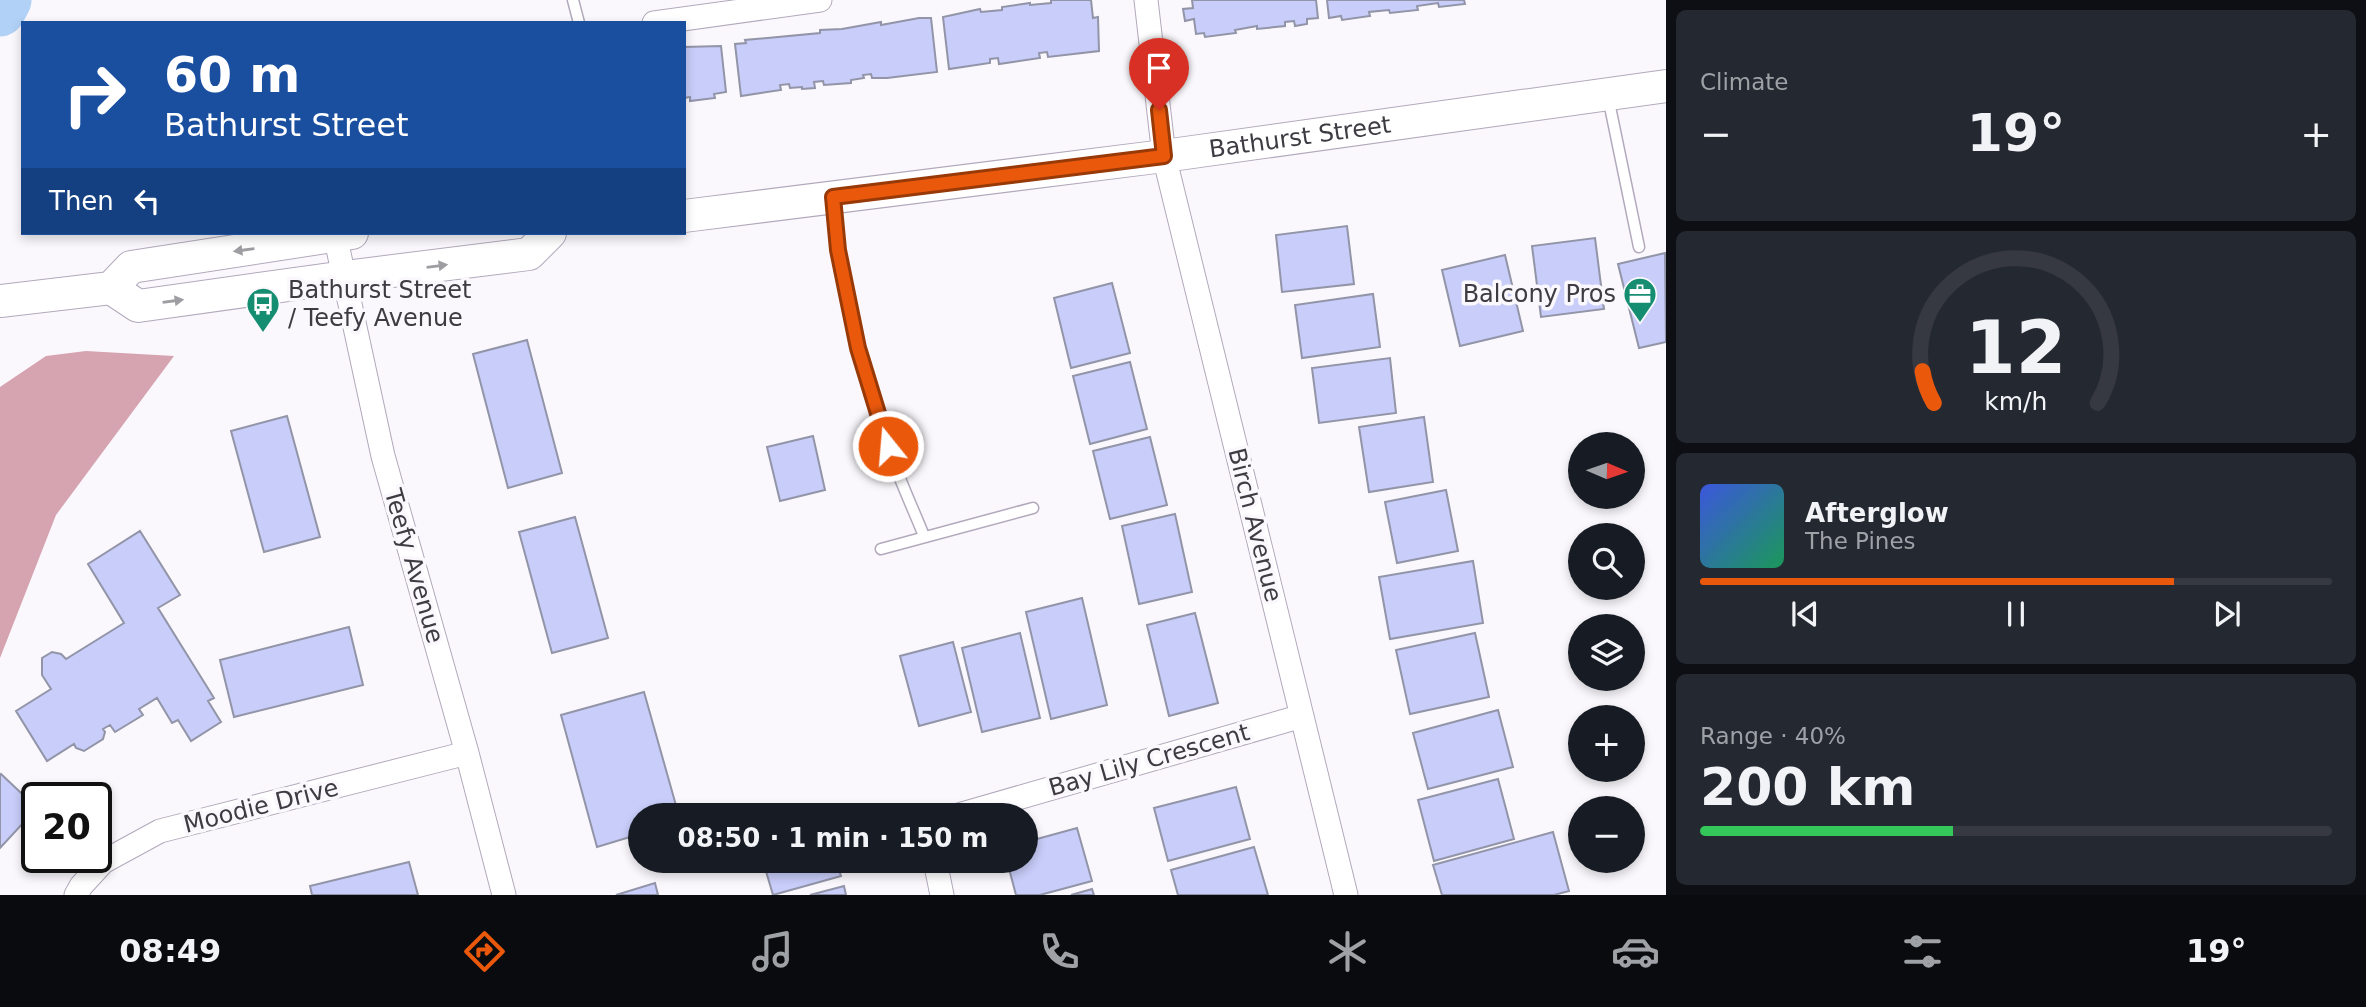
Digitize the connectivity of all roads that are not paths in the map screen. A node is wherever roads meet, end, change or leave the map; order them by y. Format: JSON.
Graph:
{"nodes":[{"id":1,"x":573,"y":0,"type":"edge"},
{"id":2,"x":820,"y":0,"type":"edge"},
{"id":3,"x":1146,"y":0,"type":"edge"},
{"id":4,"x":716,"y":7,"type":"edge"},
{"id":5,"x":578,"y":21,"type":"edge"},
{"id":6,"x":662,"y":21,"type":"edge"},
{"id":7,"x":1666,"y":86,"type":"edge"},
{"id":8,"x":1607,"y":94,"type":"junction"},
{"id":9,"x":1164,"y":156,"type":"junction"},
{"id":10,"x":833,"y":197,"type":"junction"},
{"id":11,"x":686,"y":216,"type":"edge"},
{"id":12,"x":337,"y":235,"type":"edge"},
{"id":13,"x":343,"y":235,"type":"edge"},
{"id":14,"x":548,"y":235,"type":"edge"},
{"id":15,"x":1639,"y":247,"type":"dead end"},
{"id":16,"x":345,"y":276,"type":"junction"},
{"id":17,"x":111,"y":288,"type":"junction"},
{"id":18,"x":0,"y":301,"type":"edge"},
{"id":19,"x":1033,"y":508,"type":"dead end"},
{"id":20,"x":924,"y":536,"type":"junction"},
{"id":21,"x":881,"y":549,"type":"dead end"},
{"id":22,"x":1302,"y":716,"type":"junction"},
{"id":23,"x":467,"y":753,"type":"junction"},
{"id":24,"x":1000,"y":803,"type":"edge"},
{"id":25,"x":937,"y":873,"type":"edge"},
{"id":26,"x":75,"y":895,"type":"edge"},
{"id":27,"x":504,"y":895,"type":"edge"},
{"id":28,"x":942,"y":895,"type":"edge"},
{"id":29,"x":1346,"y":895,"type":"edge"}],
"edges":[{"from":1,"to":5,"type":"lane"},
{"from":2,"to":4,"type":"street"},
{"from":3,"to":9,"type":"street","name":"Birch Avenue"},
{"from":4,"to":6,"type":"street"},
{"from":7,"to":8,"type":"main road","name":"Bathurst Street"},
{"from":8,"to":9,"type":"main road","name":"Bathurst Street"},
{"from":8,"to":15,"type":"lane"},
{"from":9,"to":10,"type":"main road","name":"Bathurst Street"},
{"from":9,"to":22,"type":"street","name":"Birch Avenue"},
{"from":10,"to":11,"type":"main road","name":"Bathurst Street"},
{"from":10,"to":20,"type":"lane"},
{"from":12,"to":17,"type":"main road","one_way":true},
{"from":13,"to":16,"type":"street","name":"Teefy Avenue"},
{"from":16,"to":14,"type":"main road","one_way":true},
{"from":17,"to":16,"type":"main road","one_way":true},
{"from":16,"to":23,"type":"street","name":"Teefy Avenue"},
{"from":17,"to":18,"type":"main road"},
{"from":19,"to":20,"type":"lane"},
{"from":20,"to":21,"type":"lane"},
{"from":22,"to":24,"type":"street","name":"Bay Lily Crescent"},
{"from":22,"to":29,"type":"street","name":"Birch Avenue"},
{"from":23,"to":26,"type":"street","name":"Moodie Drive"},
{"from":23,"to":27,"type":"street","name":"Teefy Avenue"},
{"from":25,"to":28,"type":"street"}]}
